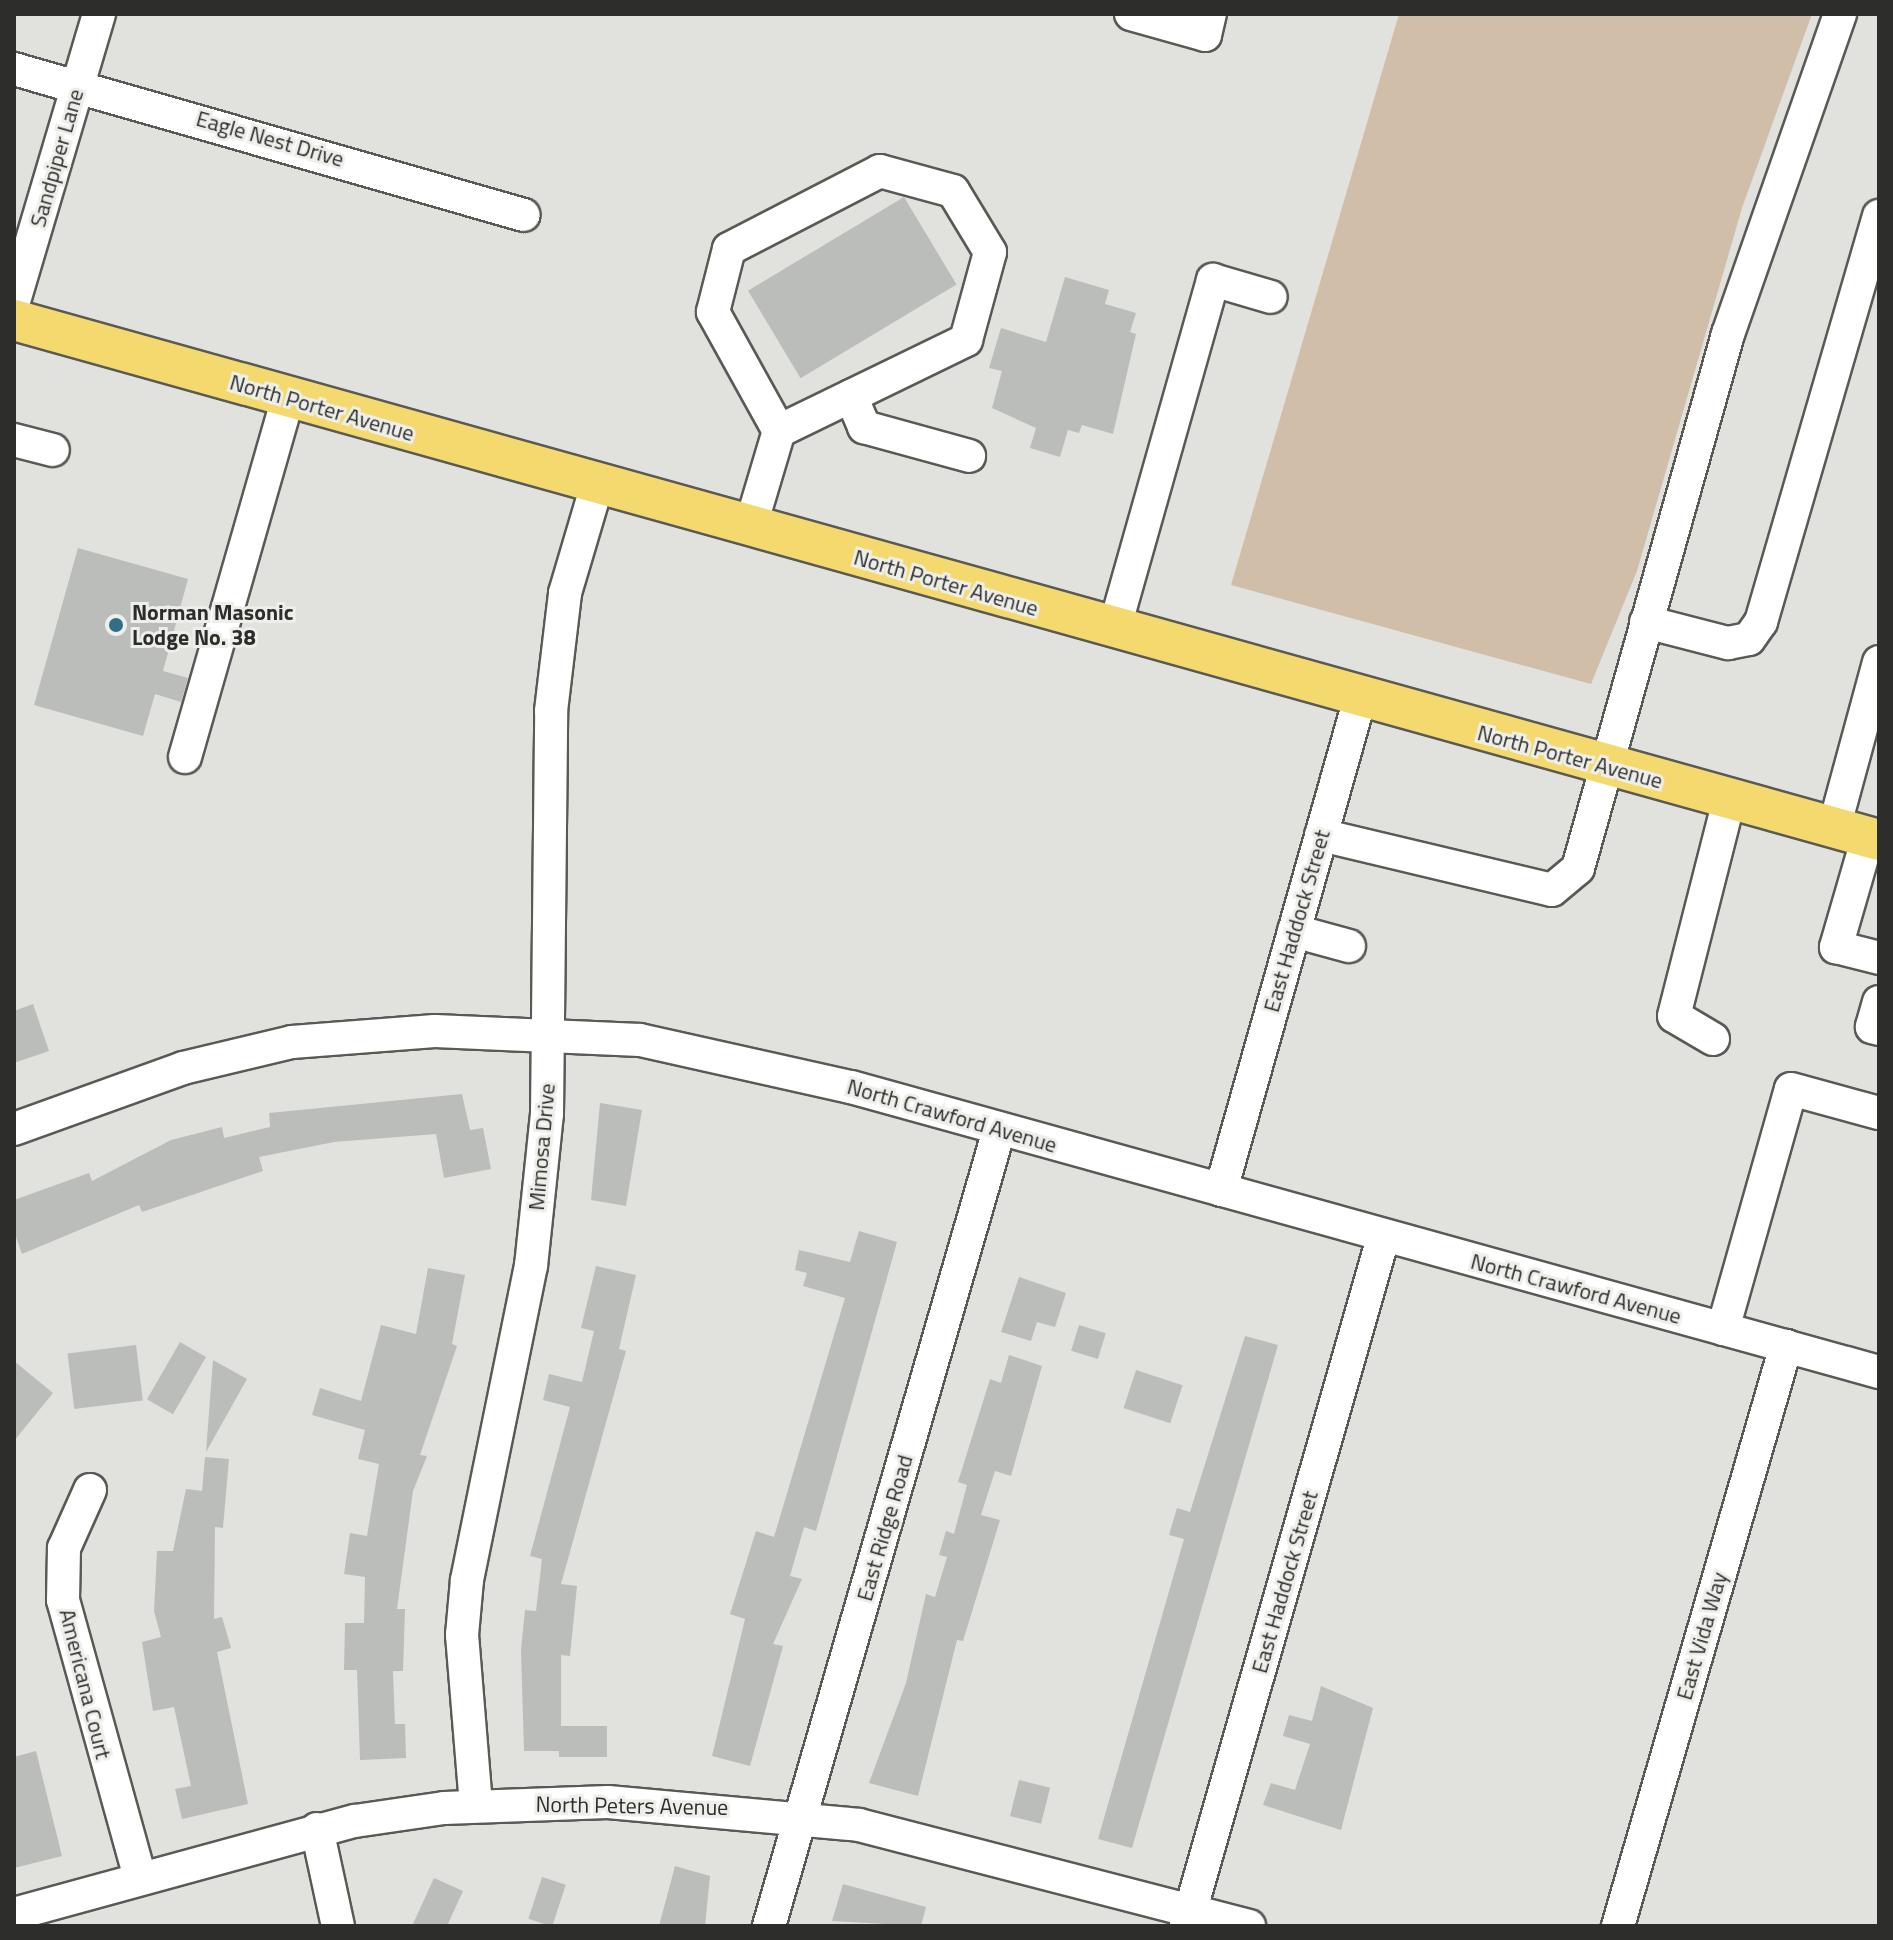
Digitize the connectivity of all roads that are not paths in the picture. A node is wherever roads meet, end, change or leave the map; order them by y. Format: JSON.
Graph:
{"nodes":[{"id":1,"x":99,"y":14,"type":"edge"},
{"id":2,"x":1131,"y":14,"type":"edge"},
{"id":3,"x":1210,"y":14,"type":"edge"},
{"id":4,"x":1840,"y":14,"type":"edge"},
{"id":5,"x":14,"y":69,"type":"edge"},
{"id":6,"x":79,"y":86,"type":"junction"},
{"id":7,"x":524,"y":215,"type":"dead end"},
{"id":8,"x":1879,"y":216,"type":"edge"},
{"id":9,"x":1271,"y":297,"type":"dead end"},
{"id":10,"x":14,"y":301,"type":"edge"},
{"id":11,"x":14,"y":320,"type":"edge"},
{"id":12,"x":851,"y":396,"type":"junction"},
{"id":13,"x":288,"y":398,"type":"junction"},
{"id":14,"x":779,"y":431,"type":"junction"},
{"id":15,"x":14,"y":440,"type":"edge"},
{"id":16,"x":53,"y":450,"type":"dead end"},
{"id":17,"x":969,"y":456,"type":"dead end"},
{"id":18,"x":597,"y":485,"type":"junction"},
{"id":19,"x":750,"y":528,"type":"junction"},
{"id":20,"x":1646,"y":622,"type":"junction"},
{"id":21,"x":1114,"y":630,"type":"junction"},
{"id":22,"x":1879,"y":662,"type":"edge"},
{"id":23,"x":1360,"y":698,"type":"junction"},
{"id":24,"x":1871,"y":729,"type":"edge"},
{"id":25,"x":185,"y":757,"type":"dead end"},
{"id":26,"x":1603,"y":766,"type":"junction"},
{"id":27,"x":1729,"y":800,"type":"junction"},
{"id":28,"x":1321,"y":835,"type":"junction"},
{"id":29,"x":1860,"y":835,"type":"edge"},
{"id":30,"x":1294,"y":931,"type":"junction"},
{"id":31,"x":1349,"y":946,"type":"dead end"},
{"id":32,"x":1879,"y":958,"type":"edge"},
{"id":33,"x":1879,"y":1002,"type":"edge"},
{"id":34,"x":1879,"y":1029,"type":"edge"},
{"id":35,"x":549,"y":1033,"type":"junction"},
{"id":36,"x":1713,"y":1039,"type":"dead end"},
{"id":37,"x":1879,"y":1113,"type":"edge"},
{"id":38,"x":14,"y":1129,"type":"edge"},
{"id":39,"x":999,"y":1130,"type":"junction"},
{"id":40,"x":1221,"y":1190,"type":"junction"},
{"id":41,"x":1383,"y":1238,"type":"junction"},
{"id":42,"x":1723,"y":1329,"type":"junction"},
{"id":43,"x":1786,"y":1346,"type":"junction"},
{"id":44,"x":1879,"y":1372,"type":"edge"},
{"id":45,"x":90,"y":1490,"type":"dead end"},
{"id":46,"x":476,"y":1805,"type":"junction"},
{"id":47,"x":803,"y":1817,"type":"junction"},
{"id":48,"x":317,"y":1829,"type":"junction"},
{"id":49,"x":140,"y":1878,"type":"junction"},
{"id":50,"x":14,"y":1914,"type":"edge"},
{"id":51,"x":1188,"y":1918,"type":"edge"},
{"id":52,"x":338,"y":1926,"type":"edge"},
{"id":53,"x":769,"y":1926,"type":"edge"},
{"id":54,"x":1249,"y":1926,"type":"edge"},
{"id":55,"x":1618,"y":1926,"type":"edge"}],
"edges":[{"from":1,"to":6,"type":"street","name":"Sandpiper Lane"},
{"from":2,"to":3,"type":"street"},
{"from":4,"to":20,"type":"street"},
{"from":5,"to":6,"type":"street","name":"Eagle Nest Drive"},
{"from":6,"to":7,"type":"street","name":"Eagle Nest Drive"},
{"from":6,"to":10,"type":"street","name":"Sandpiper Lane"},
{"from":8,"to":20,"type":"street"},
{"from":9,"to":21,"type":"street"},
{"from":11,"to":13,"type":"main road","name":"North Porter Avenue"},
{"from":12,"to":14,"type":"street"},
{"from":12,"to":14,"type":"street"},
{"from":12,"to":17,"type":"street"},
{"from":13,"to":18,"type":"main road","name":"North Porter Avenue"},
{"from":13,"to":25,"type":"street"},
{"from":14,"to":19,"type":"street"},
{"from":15,"to":16,"type":"street"},
{"from":18,"to":19,"type":"main road","name":"North Porter Avenue"},
{"from":18,"to":35,"type":"street","name":"Mimosa Drive"},
{"from":19,"to":21,"type":"main road","name":"North Porter Avenue"},
{"from":20,"to":26,"type":"street"},
{"from":21,"to":23,"type":"main road","name":"North Porter Avenue"},
{"from":22,"to":24,"type":"street"},
{"from":23,"to":26,"type":"main road","name":"North Porter Avenue"},
{"from":23,"to":28,"type":"street","name":"East Haddock Street"},
{"from":24,"to":29,"type":"street"},
{"from":26,"to":27,"type":"main road","name":"North Porter Avenue"},
{"from":26,"to":28,"type":"street"},
{"from":27,"to":29,"type":"main road","name":"North Porter Avenue"},
{"from":27,"to":36,"type":"street"},
{"from":28,"to":30,"type":"street","name":"East Haddock Street"},
{"from":29,"to":32,"type":"street"},
{"from":30,"to":31,"type":"street"},
{"from":30,"to":40,"type":"street","name":"East Haddock Street"},
{"from":33,"to":34,"type":"street"},
{"from":35,"to":38,"type":"street","name":"North Crawford Avenue"},
{"from":35,"to":39,"type":"street","name":"North Crawford Avenue"},
{"from":35,"to":46,"type":"street","name":"Mimosa Drive"},
{"from":37,"to":42,"type":"street"},
{"from":39,"to":40,"type":"street","name":"North Crawford Avenue"},
{"from":39,"to":47,"type":"street","name":"East Ridge Road"},
{"from":40,"to":41,"type":"street","name":"North Crawford Avenue"},
{"from":41,"to":42,"type":"street","name":"North Crawford Avenue"},
{"from":41,"to":51,"type":"street","name":"East Haddock Street"},
{"from":42,"to":43,"type":"street","name":"North Crawford Avenue"},
{"from":43,"to":44,"type":"street","name":"North Crawford Avenue"},
{"from":43,"to":55,"type":"street","name":"East Vida Way"},
{"from":45,"to":49,"type":"street","name":"Americana Court"},
{"from":46,"to":47,"type":"street","name":"North Peters Avenue"},
{"from":46,"to":48,"type":"street","name":"North Peters Avenue"},
{"from":47,"to":51,"type":"street","name":"North Peters Avenue"},
{"from":47,"to":53,"type":"street","name":"East Ridge Road"},
{"from":48,"to":49,"type":"street","name":"North Peters Avenue"},
{"from":48,"to":52,"type":"street"},
{"from":49,"to":50,"type":"street","name":"North Peters Avenue"},
{"from":51,"to":54,"type":"street","name":"North Peters Avenue"}]}
